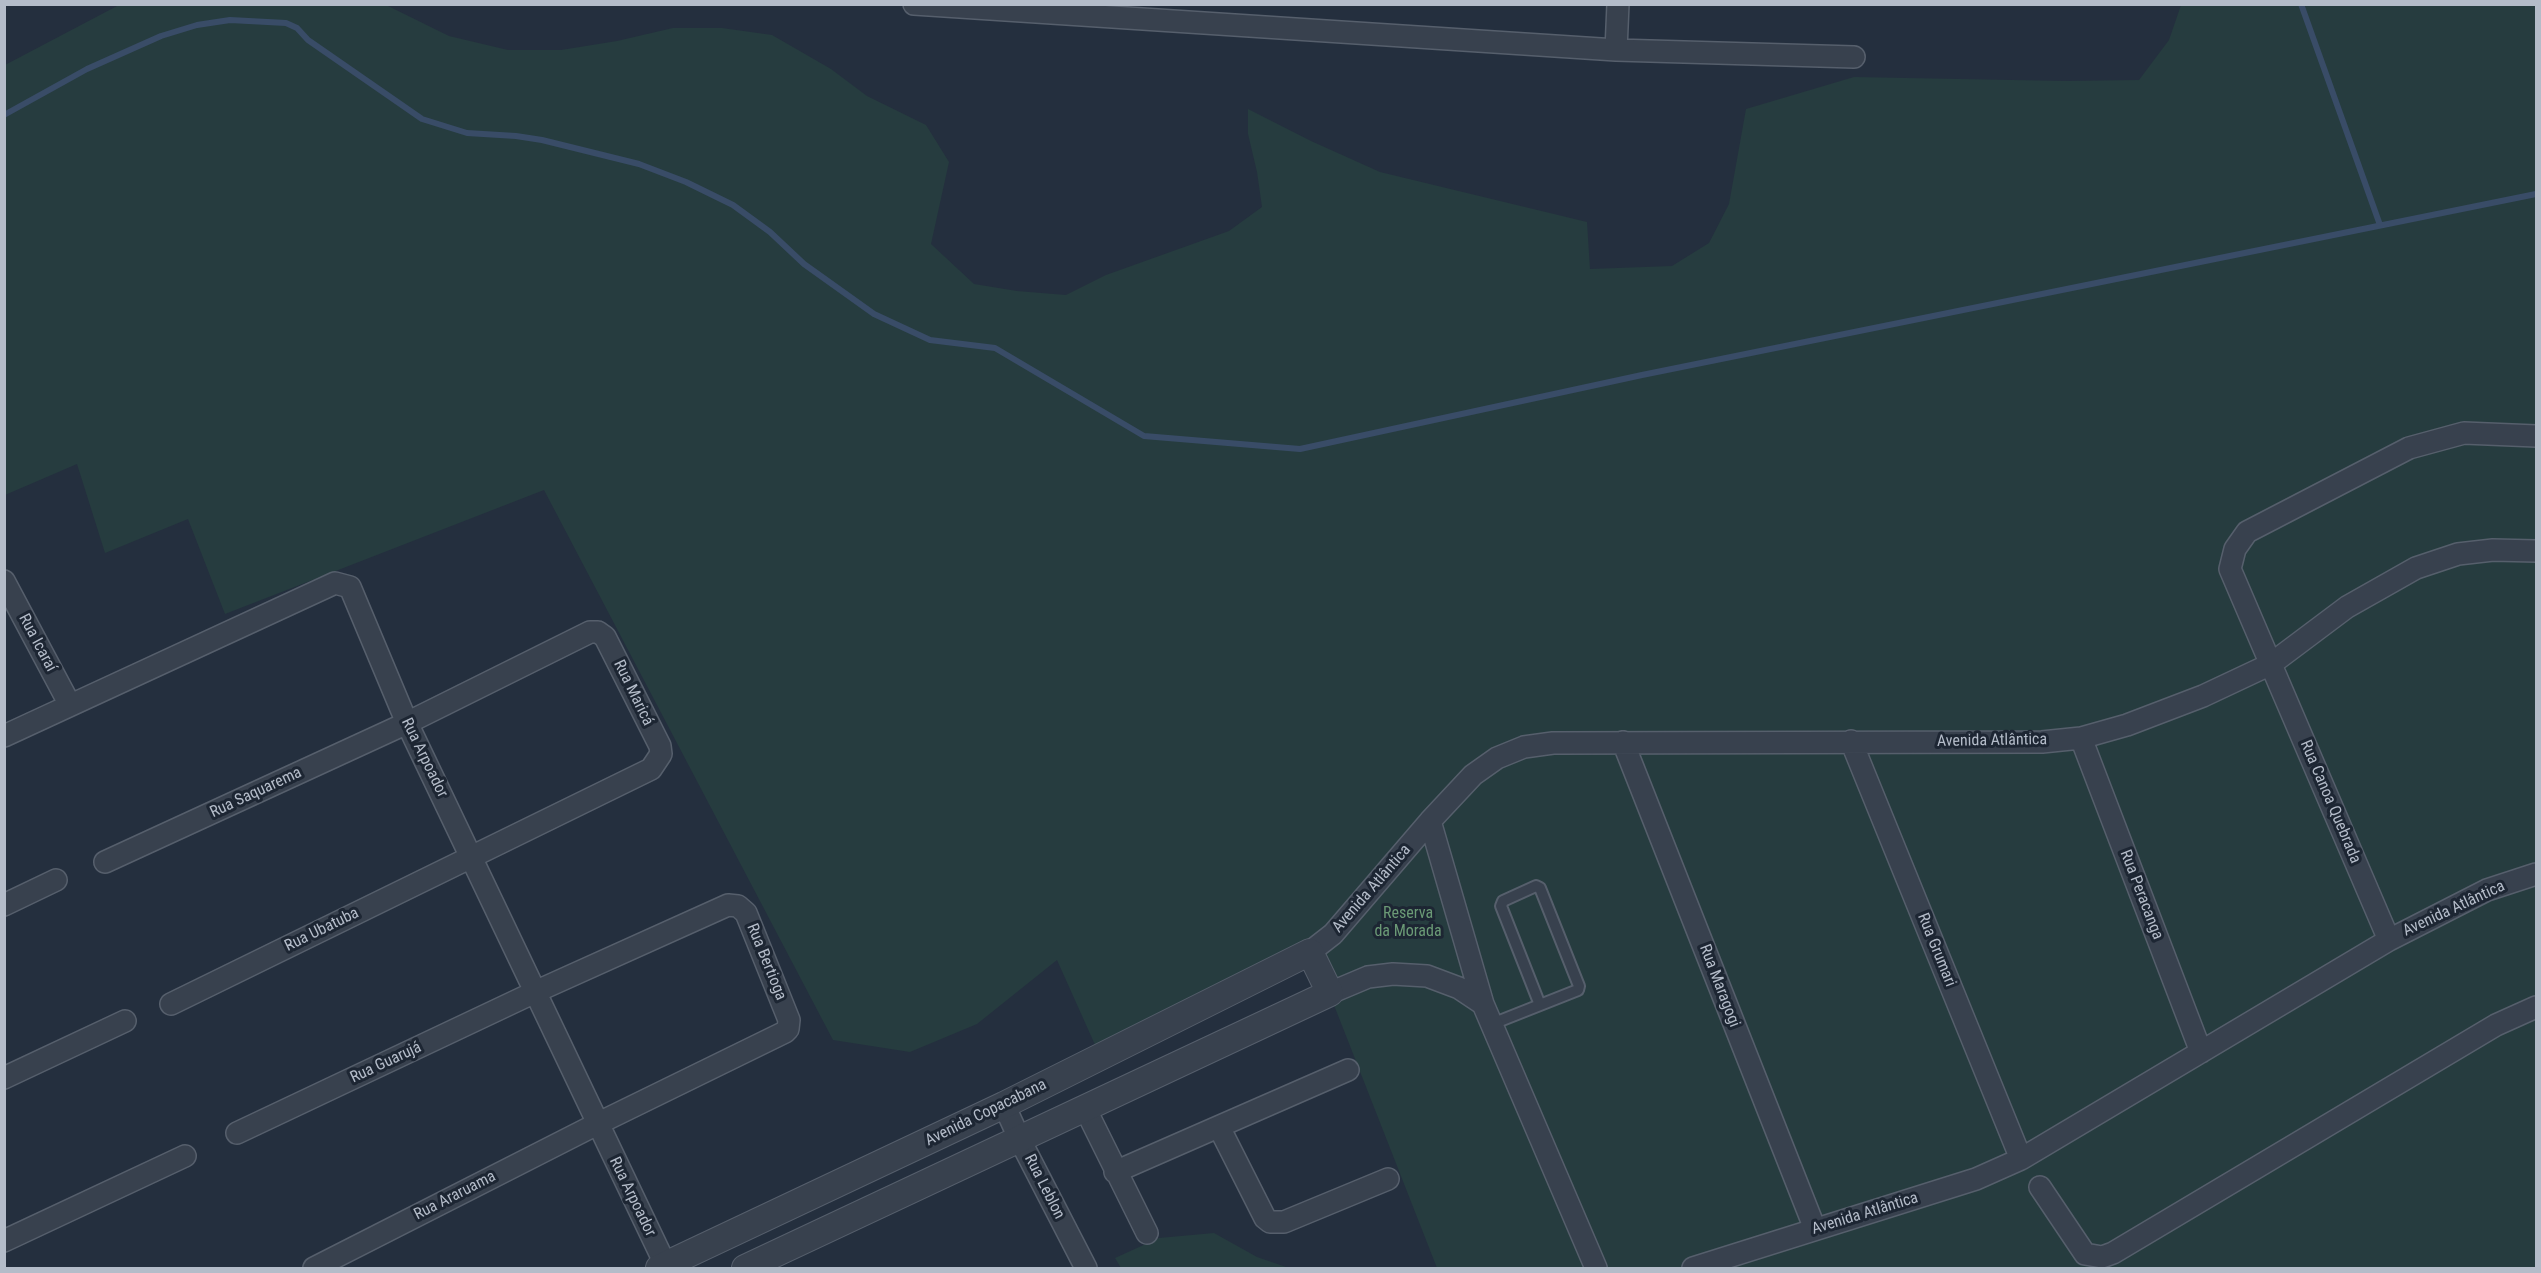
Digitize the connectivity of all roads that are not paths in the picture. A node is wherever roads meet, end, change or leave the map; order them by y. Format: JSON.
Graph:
{"nodes":[{"id":1,"x":914,"y":4,"type":"edge"},
{"id":2,"x":1618,"y":4,"type":"edge"},
{"id":3,"x":1125,"y":12,"type":"edge"},
{"id":4,"x":1616,"y":50,"type":"junction"},
{"id":5,"x":1854,"y":57,"type":"dead end"},
{"id":6,"x":2536,"y":436,"type":"edge"},
{"id":7,"x":2536,"y":551,"type":"edge"},
{"id":8,"x":4,"y":581,"type":"edge"},
{"id":9,"x":2271,"y":664,"type":"junction"},
{"id":10,"x":70,"y":705,"type":"junction"},
{"id":11,"x":407,"y":723,"type":"junction"},
{"id":12,"x":4,"y":736,"type":"edge"},
{"id":13,"x":2081,"y":738,"type":"junction"},
{"id":14,"x":1851,"y":741,"type":"junction"},
{"id":15,"x":1623,"y":742,"type":"junction"},
{"id":16,"x":1430,"y":821,"type":"junction"},
{"id":17,"x":472,"y":856,"type":"junction"},
{"id":18,"x":105,"y":862,"type":"dead end"},
{"id":19,"x":2536,"y":874,"type":"edge"},
{"id":20,"x":56,"y":880,"type":"dead end"},
{"id":21,"x":4,"y":905,"type":"edge"},
{"id":22,"x":2389,"y":940,"type":"junction"},
{"id":23,"x":1310,"y":952,"type":"junction"},
{"id":24,"x":535,"y":992,"type":"junction"},
{"id":25,"x":1330,"y":993,"type":"junction"},
{"id":26,"x":171,"y":1004,"type":"dead end"},
{"id":27,"x":1484,"y":1004,"type":"junction"},
{"id":28,"x":1540,"y":1005,"type":"junction"},
{"id":29,"x":2536,"y":1007,"type":"edge"},
{"id":30,"x":125,"y":1021,"type":"dead end"},
{"id":31,"x":1492,"y":1024,"type":"junction"},
{"id":32,"x":2201,"y":1053,"type":"junction"},
{"id":33,"x":1348,"y":1070,"type":"dead end"},
{"id":34,"x":4,"y":1078,"type":"edge"},
{"id":35,"x":1004,"y":1105,"type":"junction"},
{"id":36,"x":1084,"y":1108,"type":"junction"},
{"id":37,"x":597,"y":1124,"type":"junction"},
{"id":38,"x":1219,"y":1127,"type":"junction"},
{"id":39,"x":237,"y":1133,"type":"dead end"},
{"id":40,"x":1020,"y":1140,"type":"junction"},
{"id":41,"x":184,"y":1156,"type":"dead end"},
{"id":42,"x":2021,"y":1159,"type":"junction"},
{"id":43,"x":1115,"y":1172,"type":"junction"},
{"id":44,"x":1388,"y":1179,"type":"dead end"},
{"id":45,"x":2040,"y":1187,"type":"dead end"},
{"id":46,"x":1815,"y":1229,"type":"junction"},
{"id":47,"x":1147,"y":1233,"type":"dead end"},
{"id":48,"x":4,"y":1241,"type":"edge"},
{"id":49,"x":664,"y":1268,"type":"edge"},
{"id":50,"x":314,"y":1269,"type":"edge"},
{"id":51,"x":745,"y":1269,"type":"edge"},
{"id":52,"x":1086,"y":1269,"type":"edge"},
{"id":53,"x":1596,"y":1269,"type":"edge"},
{"id":54,"x":1693,"y":1269,"type":"edge"}],
"edges":[{"from":1,"to":3,"type":"street"},
{"from":2,"to":4,"type":"street"},
{"from":3,"to":4,"type":"street"},
{"from":4,"to":5,"type":"street"},
{"from":6,"to":9,"type":"street","name":"Rua Canoa Quebrada"},
{"from":7,"to":9,"type":"street","name":"Avenida Atlântica"},
{"from":8,"to":10,"type":"street","name":"Rua Icaraí"},
{"from":9,"to":13,"type":"street","name":"Avenida Atlântica"},
{"from":9,"to":22,"type":"street","name":"Rua Canoa Quebrada"},
{"from":10,"to":11,"type":"street","name":"Rua Arpoador"},
{"from":10,"to":12,"type":"street","name":"Rua Arpoador"},
{"from":11,"to":17,"type":"street","name":"Rua Arpoador"},
{"from":11,"to":17,"type":"street","name":"Rua Maricá"},
{"from":11,"to":18,"type":"street","name":"Rua Saquarema"},
{"from":13,"to":14,"type":"street","name":"Avenida Atlântica"},
{"from":13,"to":32,"type":"street","name":"Rua Peracanga"},
{"from":14,"to":15,"type":"street","name":"Avenida Atlântica"},
{"from":14,"to":42,"type":"street","name":"Rua Grumari"},
{"from":15,"to":16,"type":"street","name":"Avenida Atlântica"},
{"from":15,"to":46,"type":"street","name":"Rua Maragogi"},
{"from":16,"to":23,"type":"street","name":"Avenida Atlântica"},
{"from":16,"to":27,"type":"street","name":"Avenida Atlântica"},
{"from":17,"to":24,"type":"street","name":"Rua Arpoador"},
{"from":17,"to":26,"type":"street","name":"Rua Ubatuba"},
{"from":19,"to":22,"type":"street","name":"Avenida Atlântica"},
{"from":20,"to":21,"type":"street"},
{"from":22,"to":32,"type":"street","name":"Avenida Atlântica"},
{"from":23,"to":25,"type":"street"},
{"from":23,"to":35,"type":"street","name":"Avenida Copacabana"},
{"from":24,"to":37,"type":"street","name":"Rua Arpoador"},
{"from":24,"to":37,"type":"street","name":"Rua Bertioga"},
{"from":24,"to":39,"type":"street","name":"Rua Guarujá"},
{"from":25,"to":27,"type":"street"},
{"from":25,"to":36,"type":"street"},
{"from":27,"to":31,"type":"street","name":"Avenida Atlântica"},
{"from":28,"to":28,"type":"lane"},
{"from":28,"to":31,"type":"lane"},
{"from":29,"to":45,"type":"street"},
{"from":30,"to":34,"type":"street"},
{"from":31,"to":53,"type":"street","name":"Avenida Atlântica"},
{"from":32,"to":42,"type":"street","name":"Avenida Atlântica"},
{"from":33,"to":38,"type":"street"},
{"from":35,"to":40,"type":"street","name":"Rua Leblon"},
{"from":35,"to":49,"type":"street","name":"Avenida Copacabana"},
{"from":36,"to":40,"type":"street"},
{"from":36,"to":43,"type":"street"},
{"from":37,"to":49,"type":"street","name":"Rua Arpoador"},
{"from":37,"to":50,"type":"street","name":"Rua Araruama"},
{"from":38,"to":43,"type":"street"},
{"from":38,"to":44,"type":"street"},
{"from":40,"to":51,"type":"street"},
{"from":40,"to":52,"type":"street","name":"Rua Leblon"},
{"from":41,"to":48,"type":"street"},
{"from":42,"to":46,"type":"street","name":"Avenida Atlântica"},
{"from":43,"to":47,"type":"street"},
{"from":46,"to":54,"type":"street","name":"Avenida Atlântica"}]}
